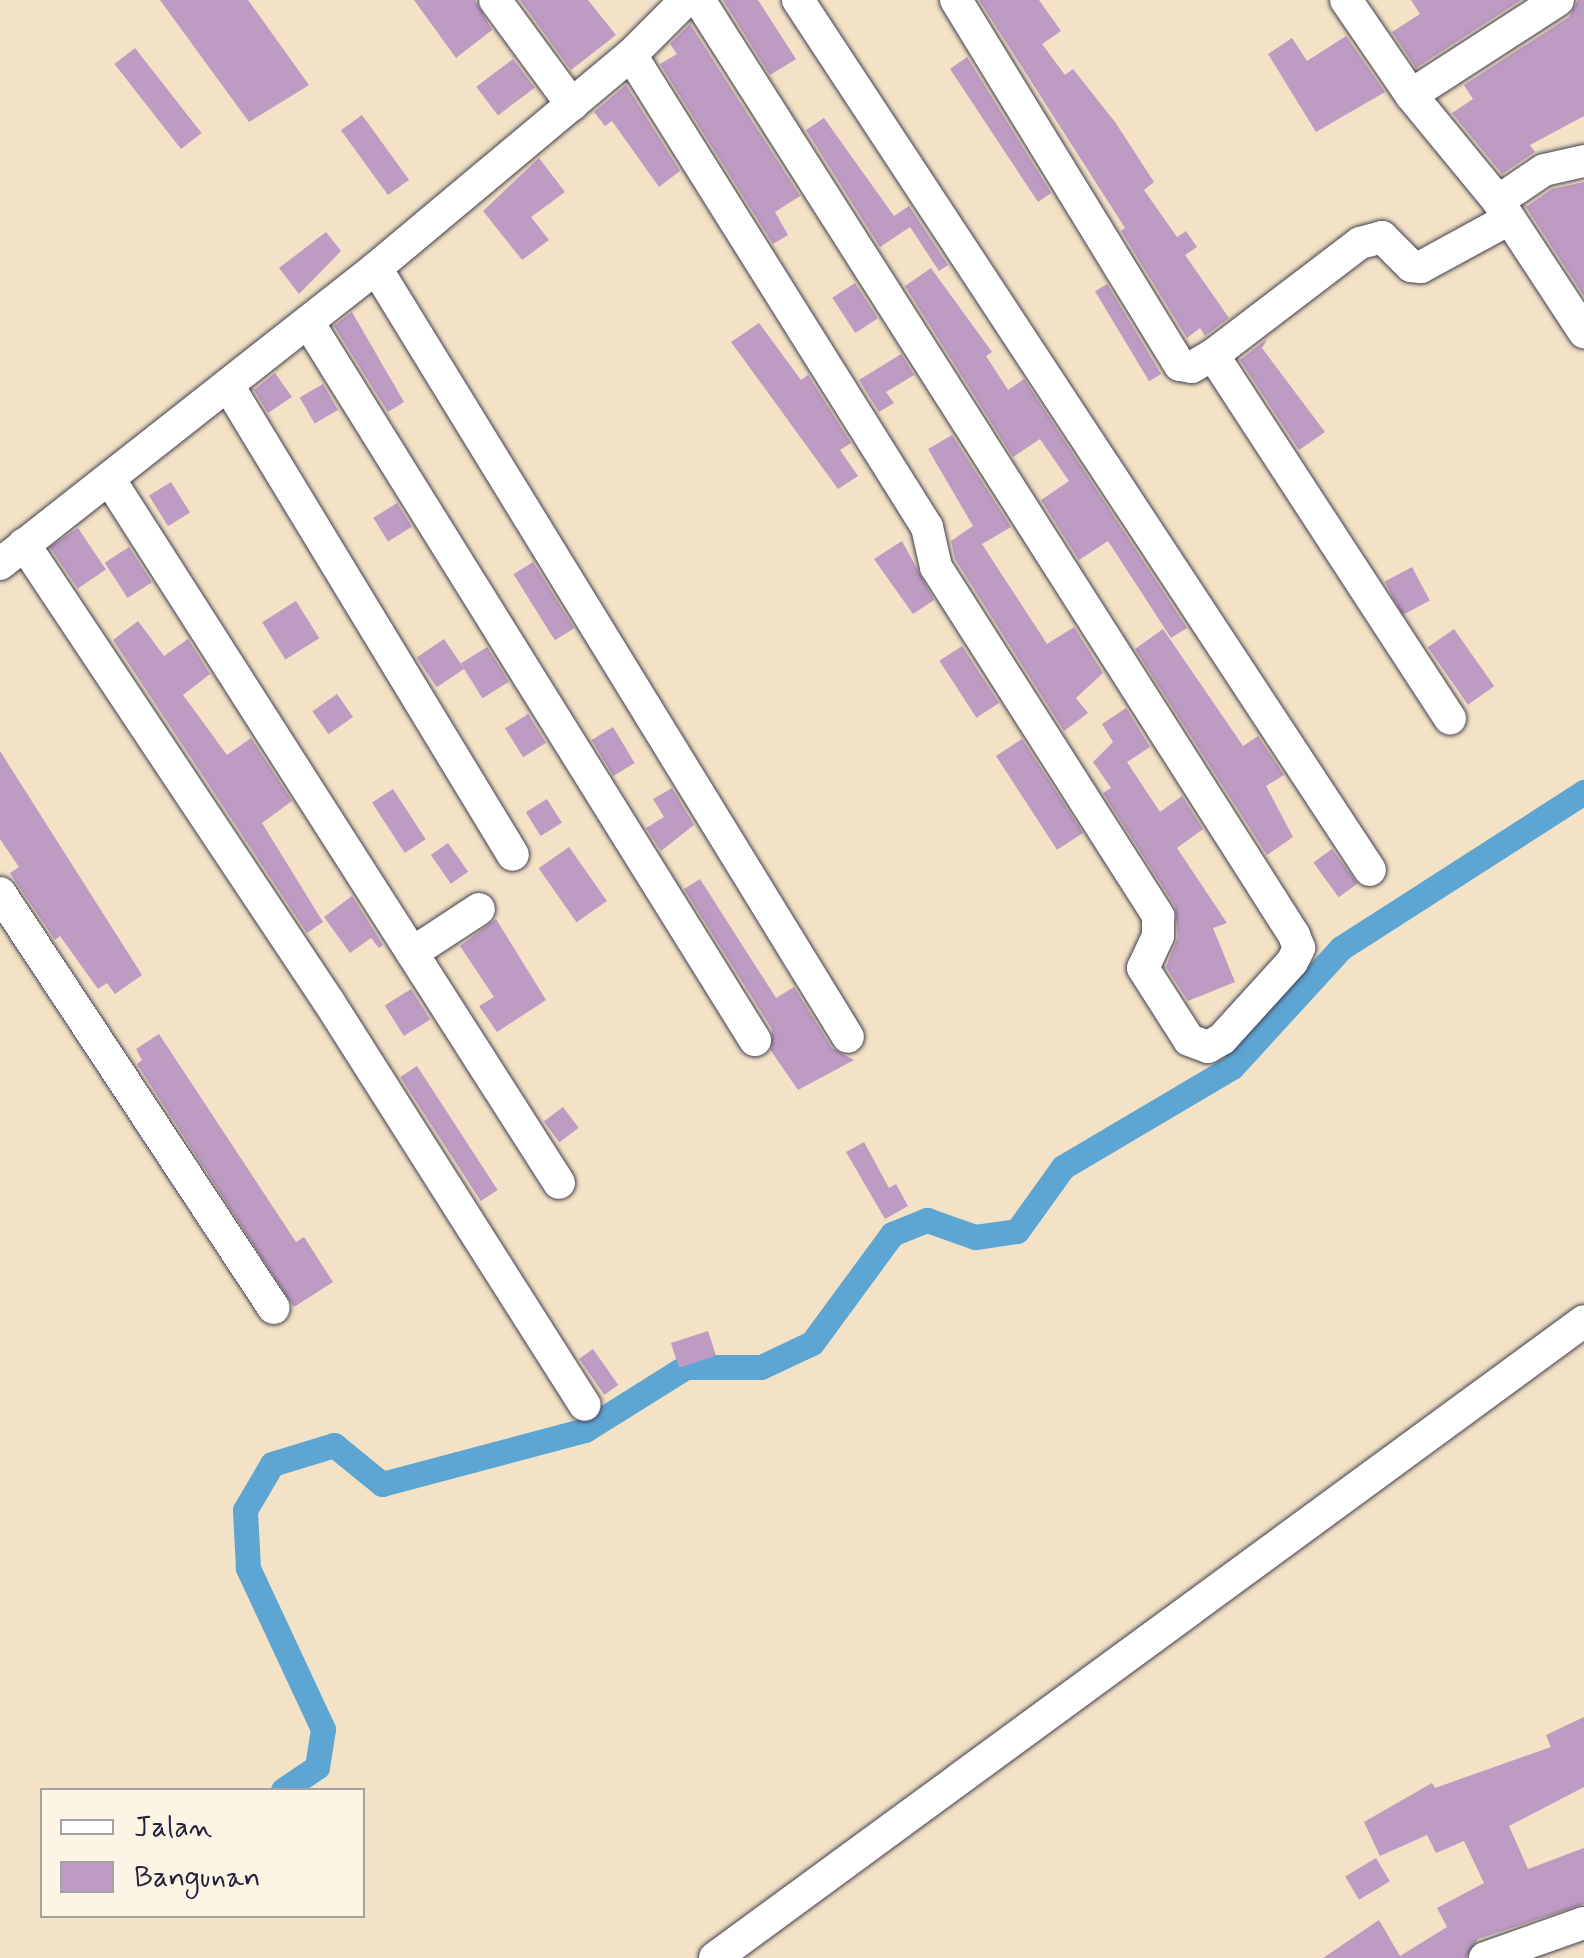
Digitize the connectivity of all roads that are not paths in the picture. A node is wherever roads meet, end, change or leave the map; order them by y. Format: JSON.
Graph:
{"nodes":[{"id":1,"x":496,"y":0,"type":"edge"},
{"id":2,"x":798,"y":0,"type":"edge"},
{"id":3,"x":956,"y":0,"type":"edge"},
{"id":4,"x":1346,"y":0,"type":"edge"},
{"id":5,"x":1558,"y":0,"type":"edge"},
{"id":6,"x":687,"y":1,"type":"edge"},
{"id":7,"x":631,"y":56,"type":"junction"},
{"id":8,"x":1411,"y":95,"type":"junction"},
{"id":9,"x":572,"y":105,"type":"junction"},
{"id":10,"x":1584,"y":161,"type":"edge"},
{"id":11,"x":1504,"y":210,"type":"junction"},
{"id":12,"x":376,"y":268,"type":"junction"},
{"id":13,"x":1580,"y":318,"type":"edge"},
{"id":14,"x":308,"y":322,"type":"junction"},
{"id":15,"x":1213,"y":355,"type":"junction"},
{"id":16,"x":229,"y":387,"type":"junction"},
{"id":17,"x":110,"y":480,"type":"junction"},
{"id":18,"x":12,"y":554,"type":"edge"},
{"id":19,"x":1450,"y":719,"type":"dead end"},
{"id":20,"x":514,"y":855,"type":"dead end"},
{"id":21,"x":1370,"y":870,"type":"dead end"},
{"id":22,"x":0,"y":893,"type":"edge"},
{"id":23,"x":480,"y":909,"type":"dead end"},
{"id":24,"x":412,"y":953,"type":"junction"},
{"id":25,"x":848,"y":1036,"type":"dead end"},
{"id":26,"x":755,"y":1040,"type":"dead end"},
{"id":27,"x":559,"y":1183,"type":"dead end"},
{"id":28,"x":274,"y":1308,"type":"dead end"},
{"id":29,"x":1584,"y":1321,"type":"edge"},
{"id":30,"x":584,"y":1405,"type":"dead end"},
{"id":31,"x":1584,"y":1923,"type":"edge"},
{"id":32,"x":715,"y":1958,"type":"edge"},
{"id":33,"x":1486,"y":1958,"type":"edge"}],
"edges":[{"from":1,"to":9,"type":"street"},
{"from":2,"to":21,"type":"street"},
{"from":3,"to":15,"type":"street"},
{"from":4,"to":8,"type":"street"},
{"from":5,"to":8,"type":"street"},
{"from":6,"to":7,"type":"street"},
{"from":6,"to":7,"type":"street"},
{"from":7,"to":9,"type":"street"},
{"from":8,"to":11,"type":"street"},
{"from":9,"to":12,"type":"street"},
{"from":10,"to":11,"type":"street"},
{"from":11,"to":13,"type":"street"},
{"from":11,"to":15,"type":"street"},
{"from":12,"to":14,"type":"street"},
{"from":12,"to":25,"type":"street"},
{"from":14,"to":16,"type":"street"},
{"from":14,"to":26,"type":"street"},
{"from":15,"to":19,"type":"street"},
{"from":16,"to":17,"type":"street"},
{"from":16,"to":20,"type":"street"},
{"from":17,"to":18,"type":"street"},
{"from":17,"to":24,"type":"street"},
{"from":18,"to":30,"type":"street"},
{"from":22,"to":28,"type":"street"},
{"from":23,"to":24,"type":"street"},
{"from":24,"to":27,"type":"street"},
{"from":29,"to":32,"type":"street"},
{"from":31,"to":33,"type":"street"}]}
